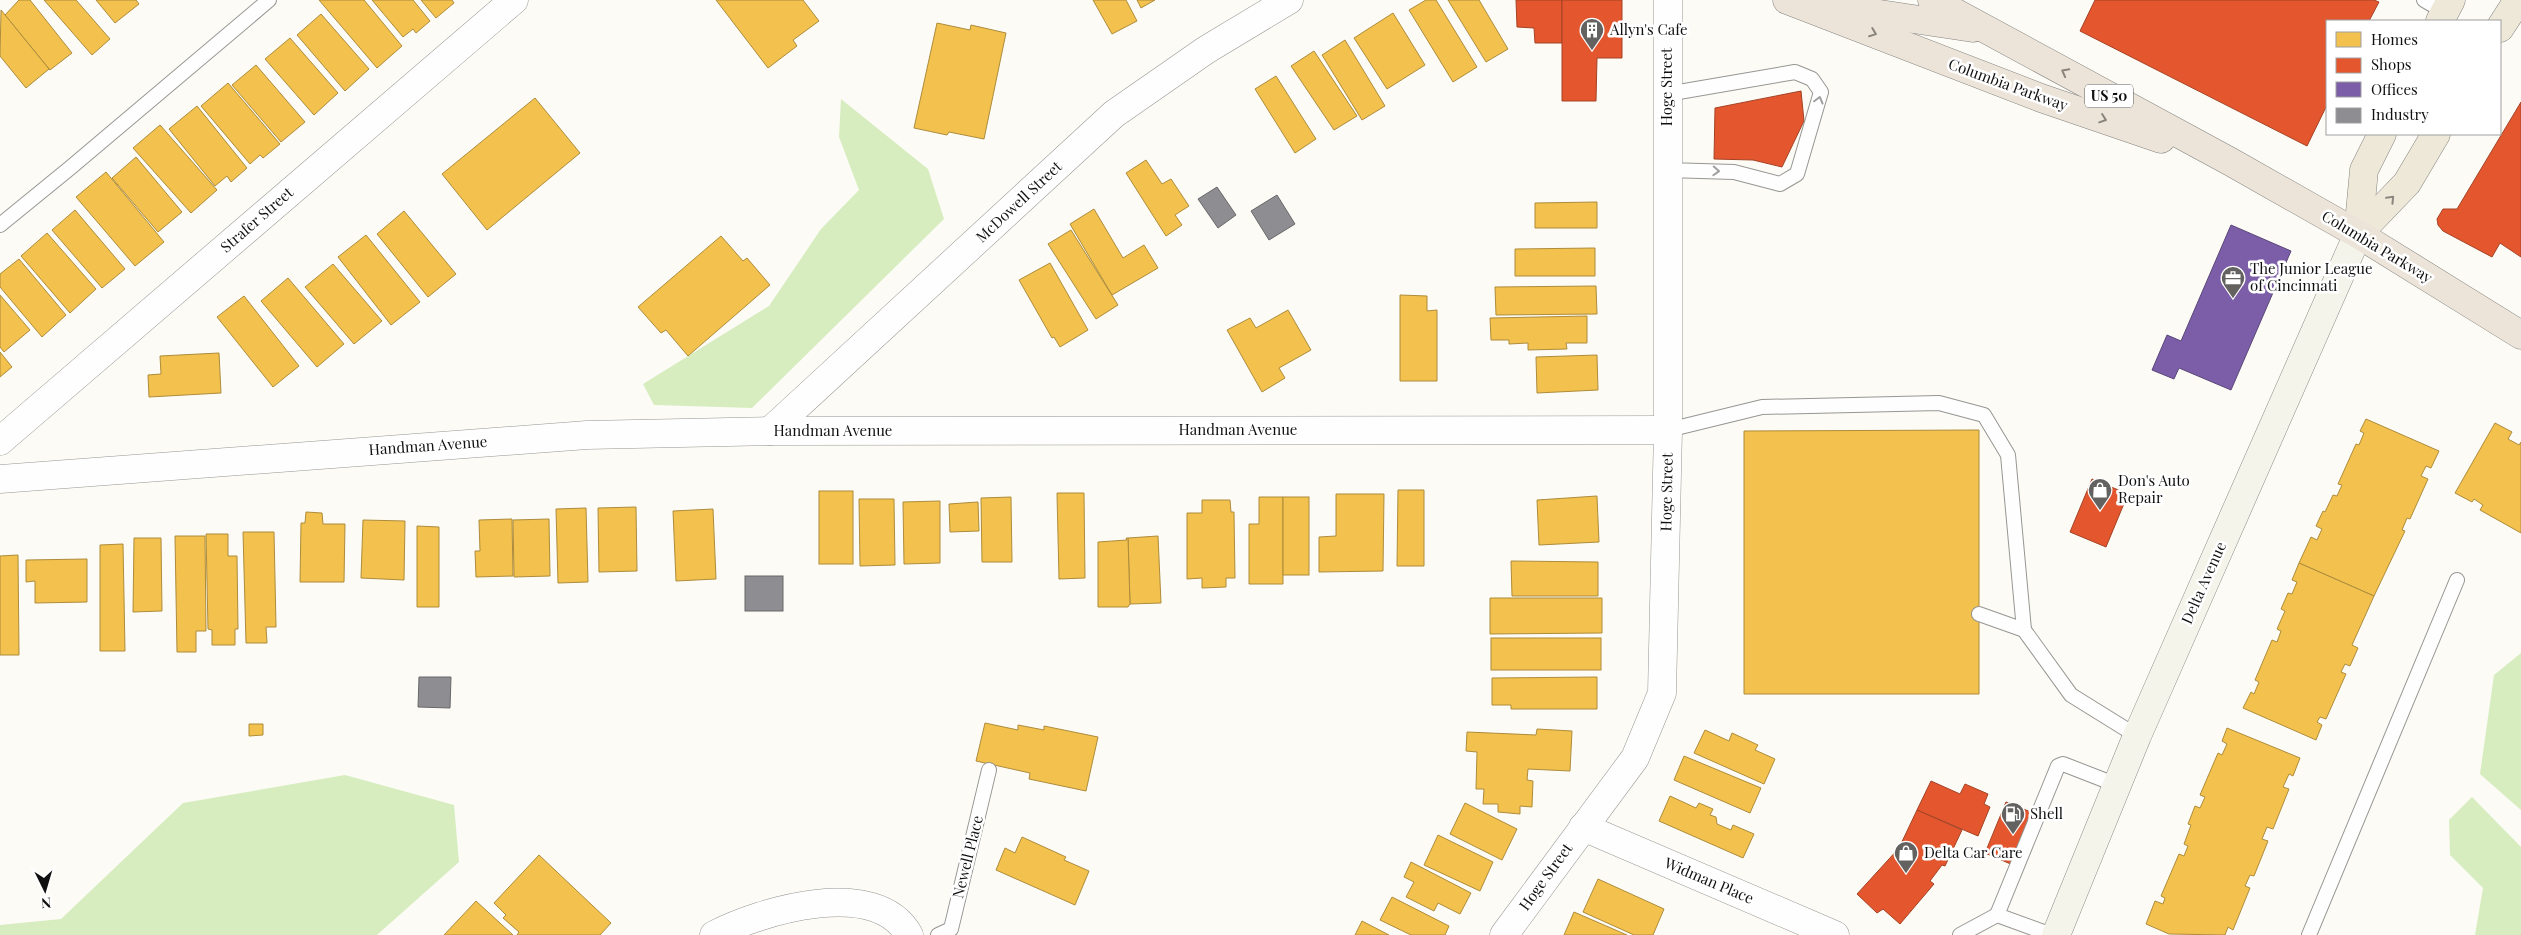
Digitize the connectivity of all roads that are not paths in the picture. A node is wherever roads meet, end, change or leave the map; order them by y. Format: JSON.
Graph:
{"nodes":[{"id":1,"x":269,"y":0,"type":"edge"},
{"id":2,"x":514,"y":0,"type":"edge"},
{"id":3,"x":1289,"y":0,"type":"edge"},
{"id":4,"x":1668,"y":0,"type":"edge"},
{"id":5,"x":1787,"y":0,"type":"edge"},
{"id":6,"x":1826,"y":0,"type":"edge"},
{"id":7,"x":1932,"y":0,"type":"edge"},
{"id":8,"x":2518,"y":0,"type":"edge"},
{"id":9,"x":2501,"y":26,"type":"edge"},
{"id":10,"x":1987,"y":30,"type":"junction"},
{"id":11,"x":1667,"y":94,"type":"junction"},
{"id":12,"x":2382,"y":135,"type":"edge"},
{"id":13,"x":2435,"y":135,"type":"edge"},
{"id":14,"x":2231,"y":162,"type":"junction"},
{"id":15,"x":1667,"y":170,"type":"junction"},
{"id":16,"x":0,"y":225,"type":"edge"},
{"id":17,"x":2358,"y":234,"type":"junction"},
{"id":18,"x":2521,"y":335,"type":"edge"},
{"id":19,"x":1668,"y":430,"type":"junction"},
{"id":20,"x":770,"y":431,"type":"junction"},
{"id":21,"x":0,"y":441,"type":"edge"},
{"id":22,"x":0,"y":479,"type":"edge"},
{"id":23,"x":2457,"y":580,"type":"dead end"},
{"id":24,"x":1979,"y":614,"type":"dead end"},
{"id":25,"x":2024,"y":630,"type":"junction"},
{"id":26,"x":2137,"y":736,"type":"junction"},
{"id":27,"x":989,"y":770,"type":"dead end"},
{"id":28,"x":2117,"y":785,"type":"junction"},
{"id":29,"x":1583,"y":826,"type":"junction"},
{"id":30,"x":1997,"y":915,"type":"junction"},
{"id":31,"x":720,"y":934,"type":"edge"},
{"id":32,"x":909,"y":935,"type":"edge"},
{"id":33,"x":938,"y":935,"type":"edge"},
{"id":34,"x":1504,"y":935,"type":"edge"},
{"id":35,"x":1835,"y":935,"type":"edge"},
{"id":36,"x":1960,"y":935,"type":"edge"},
{"id":37,"x":2052,"y":935,"type":"edge"},
{"id":38,"x":2056,"y":935,"type":"edge"},
{"id":39,"x":2309,"y":935,"type":"edge"}],
"edges":[{"from":1,"to":16,"type":"lane"},
{"from":2,"to":21,"type":"street","name":"Strafer Street"},
{"from":3,"to":20,"type":"street","name":"McDowell Street"},
{"from":4,"to":11,"type":"street","name":"Hoge Street"},
{"from":5,"to":14,"type":"highway","name":"Columbia Parkway","number":"US 50","one_way":true},
{"from":6,"to":10,"type":"highway"},
{"from":7,"to":10,"type":"highway","name":"Columbia Parkway","number":"US 50"},
{"from":8,"to":9,"type":"main road"},
{"from":14,"to":10,"type":"highway","name":"Columbia Parkway","number":"US 50","one_way":true},
{"from":11,"to":15,"type":"street","name":"Hoge Street"},
{"from":15,"to":11,"type":"lane","one_way":true},
{"from":12,"to":17,"type":"main road","name":"Delta Avenue"},
{"from":17,"to":13,"type":"main road","name":"Delta Avenue","one_way":true},
{"from":14,"to":17,"type":"highway","name":"Columbia Parkway","number":"US 50"},
{"from":15,"to":19,"type":"street","name":"Hoge Street"},
{"from":17,"to":18,"type":"highway","name":"Columbia Parkway","number":"US 50"},
{"from":17,"to":26,"type":"main road","name":"Delta Avenue"},
{"from":19,"to":20,"type":"street","name":"Handman Avenue"},
{"from":19,"to":25,"type":"lane"},
{"from":19,"to":29,"type":"street","name":"Hoge Street"},
{"from":20,"to":22,"type":"street","name":"Handman Avenue"},
{"from":23,"to":39,"type":"lane"},
{"from":24,"to":25,"type":"lane"},
{"from":25,"to":26,"type":"lane"},
{"from":26,"to":28,"type":"main road","name":"Delta Avenue"},
{"from":27,"to":33,"type":"lane","name":"Newell Place"},
{"from":28,"to":30,"type":"lane"},
{"from":28,"to":38,"type":"main road","name":"Delta Avenue"},
{"from":29,"to":34,"type":"street","name":"Hoge Street"},
{"from":29,"to":35,"type":"street","name":"Widman Place"},
{"from":30,"to":36,"type":"lane"},
{"from":30,"to":37,"type":"lane"},
{"from":31,"to":32,"type":"street"}]}
